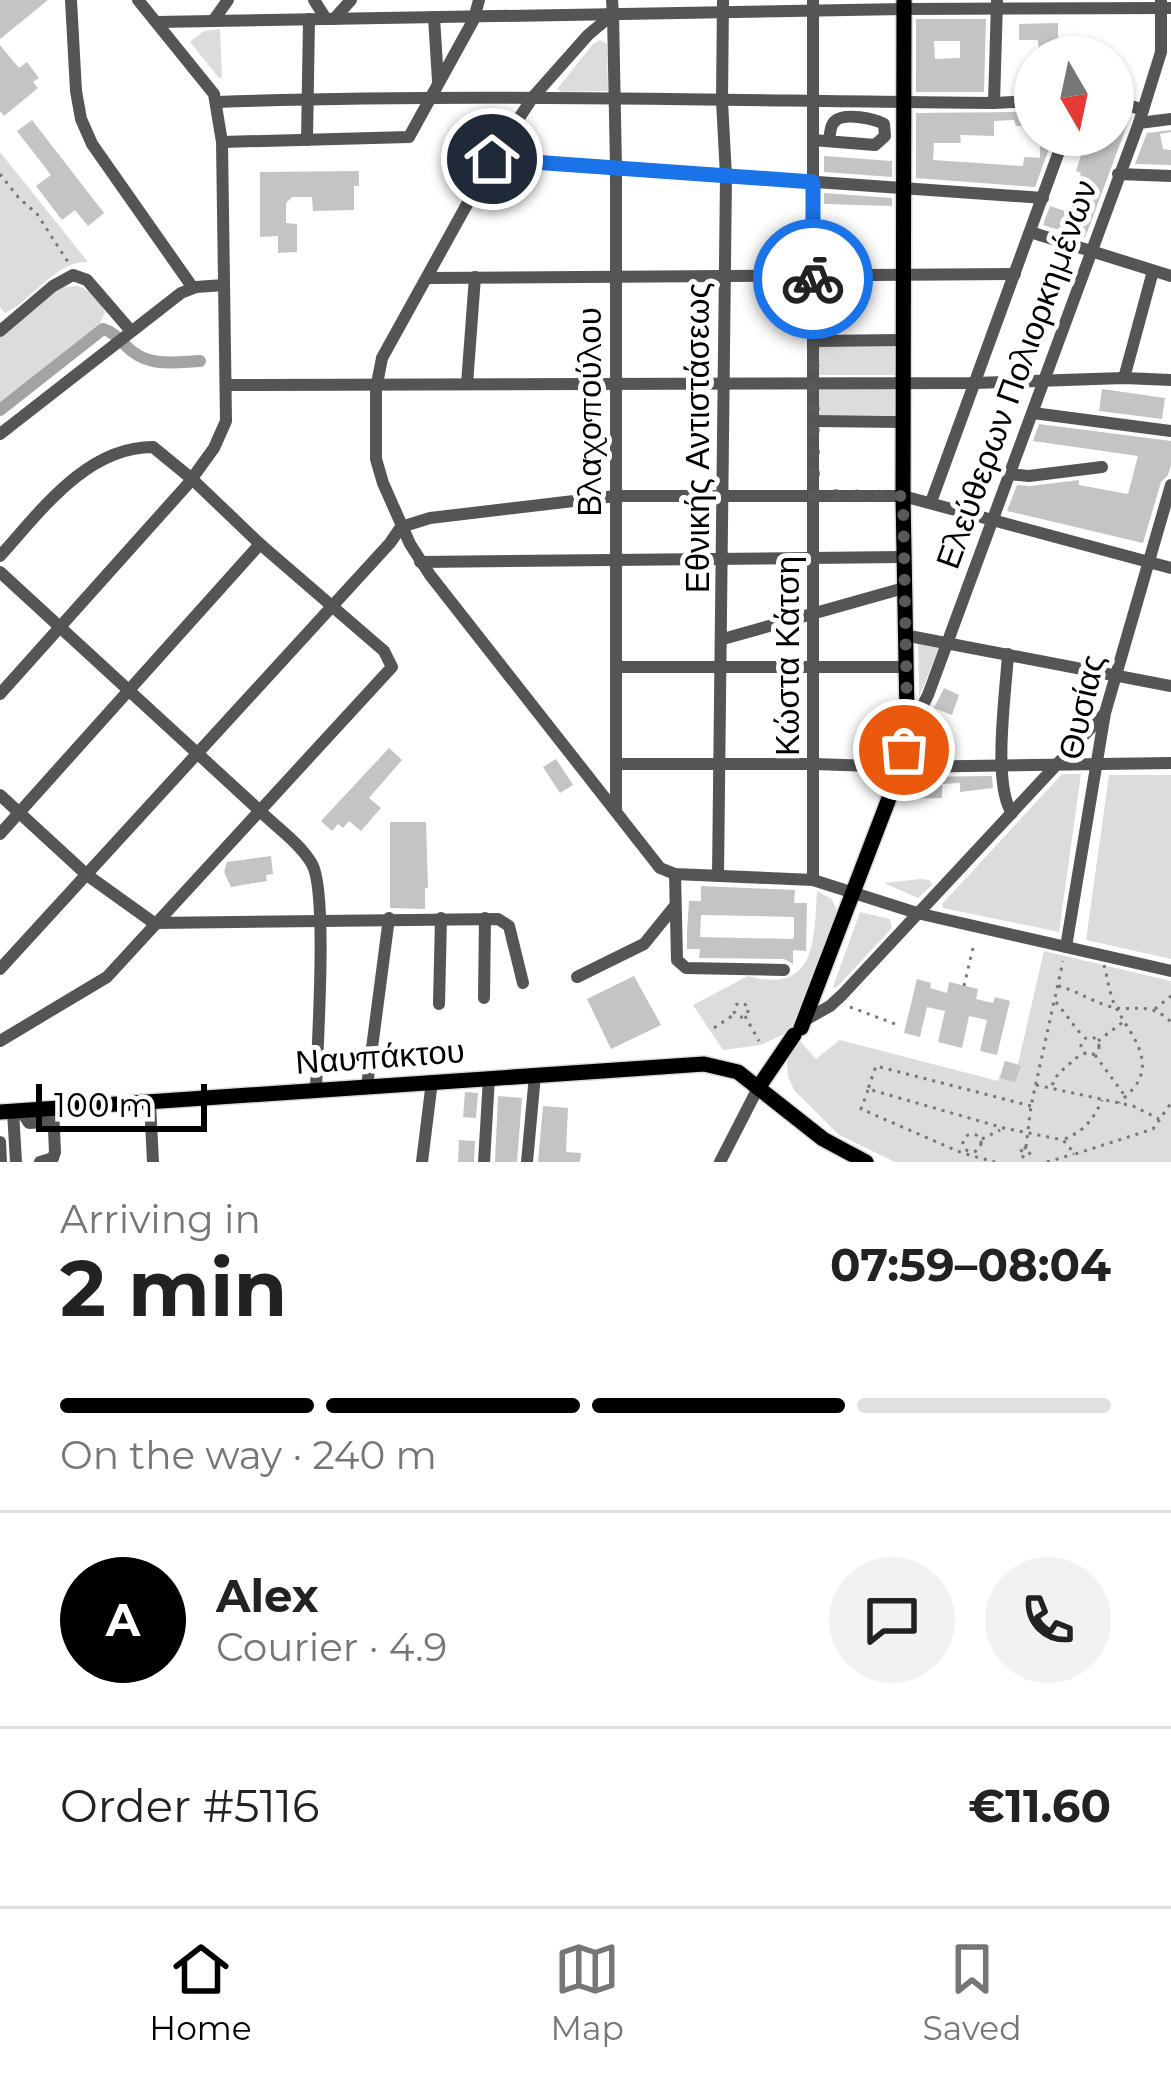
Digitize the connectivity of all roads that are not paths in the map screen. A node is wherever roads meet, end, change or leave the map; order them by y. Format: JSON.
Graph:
{"nodes":[{"id":1,"x":71,"y":0,"type":"edge"},
{"id":2,"x":138,"y":0,"type":"edge"},
{"id":3,"x":228,"y":0,"type":"edge"},
{"id":4,"x":314,"y":0,"type":"edge"},
{"id":5,"x":350,"y":0,"type":"edge"},
{"id":6,"x":464,"y":0,"type":"edge"},
{"id":7,"x":479,"y":0,"type":"edge"},
{"id":8,"x":904,"y":4,"type":"edge"},
{"id":9,"x":997,"y":4,"type":"edge"},
{"id":10,"x":1078,"y":4,"type":"edge"},
{"id":11,"x":813,"y":5,"type":"edge"},
{"id":12,"x":1165,"y":5,"type":"edge"},
{"id":13,"x":723,"y":6,"type":"edge"},
{"id":14,"x":612,"y":7,"type":"edge"},
{"id":15,"x":475,"y":16,"type":"junction"},
{"id":16,"x":434,"y":17,"type":"junction"},
{"id":17,"x":309,"y":19,"type":"junction"},
{"id":18,"x":330,"y":19,"type":"junction"},
{"id":19,"x":194,"y":21,"type":"junction"},
{"id":20,"x":213,"y":21,"type":"junction"},
{"id":21,"x":157,"y":22,"type":"junction"},
{"id":22,"x":174,"y":43,"type":"junction"},
{"id":23,"x":435,"y":92,"type":"junction"},
{"id":24,"x":533,"y":97,"type":"junction"},
{"id":25,"x":613,"y":98,"type":"junction"},
{"id":26,"x":307,"y":99,"type":"junction"},
{"id":27,"x":813,"y":100,"type":"junction"},
{"id":28,"x":722,"y":101,"type":"junction"},
{"id":29,"x":217,"y":102,"type":"junction"},
{"id":30,"x":1014,"y":102,"type":"edge"},
{"id":31,"x":904,"y":103,"type":"junction"},
{"id":32,"x":994,"y":103,"type":"junction"},
{"id":33,"x":1134,"y":112,"type":"edge"},
{"id":34,"x":1141,"y":116,"type":"junction"},
{"id":35,"x":1171,"y":119,"type":"edge"},
{"id":36,"x":308,"y":140,"type":"junction"},
{"id":37,"x":813,"y":140,"type":"junction"},
{"id":38,"x":829,"y":141,"type":"dead end"},
{"id":39,"x":222,"y":142,"type":"junction"},
{"id":40,"x":1058,"y":156,"type":"edge"},
{"id":41,"x":492,"y":159,"type":"junction"},
{"id":42,"x":616,"y":168,"type":"junction"},
{"id":43,"x":1118,"y":174,"type":"junction"},
{"id":44,"x":726,"y":176,"type":"junction"},
{"id":45,"x":1171,"y":176,"type":"edge"},
{"id":46,"x":813,"y":182,"type":"junction"},
{"id":47,"x":903,"y":188,"type":"junction"},
{"id":48,"x":1043,"y":198,"type":"junction"},
{"id":49,"x":1030,"y":232,"type":"junction"},
{"id":50,"x":1091,"y":254,"type":"junction"},
{"id":51,"x":1154,"y":271,"type":"junction"},
{"id":52,"x":904,"y":274,"type":"junction"},
{"id":53,"x":1015,"y":274,"type":"junction"},
{"id":54,"x":813,"y":275,"type":"junction"},
{"id":55,"x":616,"y":276,"type":"junction"},
{"id":56,"x":725,"y":276,"type":"junction"},
{"id":57,"x":1171,"y":276,"type":"edge"},
{"id":58,"x":476,"y":277,"type":"junction"},
{"id":59,"x":428,"y":278,"type":"junction"},
{"id":60,"x":224,"y":285,"type":"junction"},
{"id":61,"x":194,"y":288,"type":"junction"},
{"id":62,"x":0,"y":331,"type":"edge"},
{"id":63,"x":124,"y":337,"type":"junction"},
{"id":64,"x":813,"y":340,"type":"junction"},
{"id":65,"x":903,"y":340,"type":"junction"},
{"id":66,"x":1124,"y":378,"type":"junction"},
{"id":67,"x":1045,"y":380,"type":"junction"},
{"id":68,"x":1171,"y":380,"type":"edge"},
{"id":69,"x":975,"y":383,"type":"junction"},
{"id":70,"x":467,"y":384,"type":"junction"},
{"id":71,"x":616,"y":384,"type":"junction"},
{"id":72,"x":724,"y":384,"type":"junction"},
{"id":73,"x":813,"y":384,"type":"junction"},
{"id":74,"x":903,"y":384,"type":"junction"},
{"id":75,"x":226,"y":385,"type":"junction"},
{"id":76,"x":376,"y":385,"type":"junction"},
{"id":77,"x":1033,"y":412,"type":"junction"},
{"id":78,"x":814,"y":421,"type":"junction"},
{"id":79,"x":903,"y":422,"type":"junction"},
{"id":80,"x":1171,"y":431,"type":"edge"},
{"id":81,"x":0,"y":434,"type":"edge"},
{"id":82,"x":1102,"y":467,"type":"dead end"},
{"id":83,"x":1009,"y":474,"type":"junction"},
{"id":84,"x":192,"y":478,"type":"junction"},
{"id":85,"x":1171,"y":484,"type":"edge"},
{"id":86,"x":814,"y":495,"type":"junction"},
{"id":87,"x":616,"y":496,"type":"junction"},
{"id":88,"x":903,"y":496,"type":"junction"},
{"id":89,"x":723,"y":498,"type":"junction"},
{"id":90,"x":932,"y":502,"type":"junction"},
{"id":91,"x":992,"y":519,"type":"junction"},
{"id":92,"x":401,"y":527,"type":"junction"},
{"id":93,"x":260,"y":544,"type":"junction"},
{"id":94,"x":0,"y":556,"type":"edge"},
{"id":95,"x":903,"y":557,"type":"junction"},
{"id":96,"x":814,"y":559,"type":"junction"},
{"id":97,"x":723,"y":560,"type":"junction"},
{"id":98,"x":1148,"y":560,"type":"junction"},
{"id":99,"x":617,"y":561,"type":"junction"},
{"id":100,"x":420,"y":562,"type":"junction"},
{"id":101,"x":1171,"y":568,"type":"edge"},
{"id":102,"x":0,"y":572,"type":"edge"},
{"id":103,"x":904,"y":588,"type":"junction"},
{"id":104,"x":333,"y":605,"type":"junction"},
{"id":105,"x":814,"y":612,"type":"junction"},
{"id":106,"x":61,"y":629,"type":"junction"},
{"id":107,"x":904,"y":635,"type":"junction"},
{"id":108,"x":723,"y":639,"type":"junction"},
{"id":109,"x":946,"y":644,"type":"junction"},
{"id":110,"x":1008,"y":654,"type":"junction"},
{"id":111,"x":905,"y":667,"type":"junction"},
{"id":112,"x":617,"y":668,"type":"junction"},
{"id":113,"x":722,"y":668,"type":"junction"},
{"id":114,"x":814,"y":668,"type":"junction"},
{"id":115,"x":1115,"y":675,"type":"junction"},
{"id":116,"x":1171,"y":686,"type":"edge"},
{"id":117,"x":128,"y":691,"type":"junction"},
{"id":118,"x":0,"y":694,"type":"edge"},
{"id":119,"x":1105,"y":713,"type":"junction"},
{"id":120,"x":907,"y":715,"type":"junction"},
{"id":121,"x":197,"y":754,"type":"junction"},
{"id":122,"x":1171,"y":763,"type":"edge"},
{"id":123,"x":617,"y":764,"type":"junction"},
{"id":124,"x":722,"y":764,"type":"junction"},
{"id":125,"x":814,"y":764,"type":"junction"},
{"id":126,"x":1095,"y":764,"type":"junction"},
{"id":127,"x":1054,"y":765,"type":"junction"},
{"id":128,"x":1002,"y":766,"type":"junction"},
{"id":129,"x":902,"y":767,"type":"junction"},
{"id":130,"x":0,"y":795,"type":"edge"},
{"id":131,"x":259,"y":810,"type":"junction"},
{"id":132,"x":616,"y":810,"type":"junction"},
{"id":133,"x":19,"y":812,"type":"junction"},
{"id":134,"x":1012,"y":813,"type":"junction"},
{"id":135,"x":0,"y":834,"type":"edge"},
{"id":136,"x":675,"y":874,"type":"junction"},
{"id":137,"x":87,"y":875,"type":"junction"},
{"id":138,"x":718,"y":876,"type":"junction"},
{"id":139,"x":813,"y":880,"type":"junction"},
{"id":140,"x":854,"y":894,"type":"junction"},
{"id":141,"x":675,"y":906,"type":"junction"},
{"id":142,"x":917,"y":913,"type":"junction"},
{"id":143,"x":389,"y":918,"type":"junction"},
{"id":144,"x":441,"y":918,"type":"junction"},
{"id":145,"x":485,"y":918,"type":"junction"},
{"id":146,"x":320,"y":922,"type":"junction"},
{"id":147,"x":157,"y":923,"type":"junction"},
{"id":148,"x":1066,"y":947,"type":"junction"},
{"id":149,"x":0,"y":969,"type":"edge"},
{"id":150,"x":784,"y":970,"type":"dead end"},
{"id":151,"x":1171,"y":971,"type":"edge"},
{"id":152,"x":577,"y":977,"type":"dead end"},
{"id":153,"x":524,"y":983,"type":"dead end"},
{"id":154,"x":484,"y":998,"type":"dead end"},
{"id":155,"x":439,"y":1004,"type":"dead end"},
{"id":156,"x":801,"y":1027,"type":"junction"},
{"id":157,"x":0,"y":1041,"type":"edge"},
{"id":158,"x":535,"y":1075,"type":"junction"},
{"id":159,"x":489,"y":1078,"type":"junction"},
{"id":160,"x":432,"y":1082,"type":"junction"},
{"id":161,"x":367,"y":1085,"type":"junction"},
{"id":162,"x":758,"y":1088,"type":"junction"},
{"id":163,"x":316,"y":1090,"type":"junction"},
{"id":164,"x":149,"y":1103,"type":"junction"},
{"id":165,"x":52,"y":1109,"type":"junction"},
{"id":166,"x":11,"y":1112,"type":"edge"},
{"id":167,"x":0,"y":1142,"type":"edge"},
{"id":168,"x":1,"y":1162,"type":"edge"},
{"id":169,"x":16,"y":1162,"type":"edge"},
{"id":170,"x":40,"y":1162,"type":"edge"},
{"id":171,"x":153,"y":1162,"type":"edge"},
{"id":172,"x":422,"y":1162,"type":"edge"},
{"id":173,"x":484,"y":1162,"type":"edge"},
{"id":174,"x":527,"y":1162,"type":"edge"},
{"id":175,"x":720,"y":1162,"type":"edge"},
{"id":176,"x":866,"y":1162,"type":"edge"}],
"edges":[{"from":1,"to":61,"type":"street"},
{"from":2,"to":21,"type":"street"},
{"from":3,"to":20,"type":"street"},
{"from":4,"to":18,"type":"street"},
{"from":5,"to":18,"type":"street"},
{"from":6,"to":15,"type":"street"},
{"from":7,"to":15,"type":"street"},
{"from":8,"to":9,"type":"street"},
{"from":8,"to":11,"type":"street"},
{"from":8,"to":31,"type":"main road"},
{"from":9,"to":10,"type":"street"},
{"from":9,"to":32,"type":"street"},
{"from":10,"to":12,"type":"street"},
{"from":11,"to":13,"type":"street"},
{"from":11,"to":27,"type":"street","name":"Κώστα Κάτση"},
{"from":12,"to":34,"type":"street","name":"Ελεύθερων Πολιορκημένων"},
{"from":13,"to":14,"type":"street"},
{"from":13,"to":28,"type":"street","name":"Εθνικής Αντιστάσεως"},
{"from":14,"to":15,"type":"street"},
{"from":14,"to":24,"type":"street"},
{"from":14,"to":25,"type":"street","name":"Βλαχοπούλου"},
{"from":15,"to":16,"type":"street"},
{"from":15,"to":23,"type":"street"},
{"from":16,"to":18,"type":"street"},
{"from":16,"to":23,"type":"street"},
{"from":17,"to":18,"type":"street"},
{"from":17,"to":20,"type":"street"},
{"from":17,"to":26,"type":"street"},
{"from":19,"to":20,"type":"street"},
{"from":19,"to":21,"type":"street"},
{"from":19,"to":22,"type":"street"},
{"from":21,"to":22,"type":"street"},
{"from":22,"to":29,"type":"street"},
{"from":23,"to":24,"type":"street"},
{"from":23,"to":26,"type":"street"},
{"from":23,"to":36,"type":"street"},
{"from":24,"to":25,"type":"street"},
{"from":24,"to":41,"type":"street"},
{"from":25,"to":28,"type":"street"},
{"from":25,"to":42,"type":"street","name":"Βλαχοπούλου"},
{"from":26,"to":29,"type":"street"},
{"from":26,"to":36,"type":"street"},
{"from":27,"to":28,"type":"street"},
{"from":27,"to":31,"type":"street"},
{"from":27,"to":37,"type":"street","name":"Κώστα Κάτση"},
{"from":28,"to":44,"type":"street","name":"Εθνικής Αντιστάσεως"},
{"from":29,"to":39,"type":"street"},
{"from":30,"to":32,"type":"street"},
{"from":31,"to":32,"type":"street"},
{"from":31,"to":47,"type":"main road"},
{"from":33,"to":34,"type":"street"},
{"from":34,"to":35,"type":"street"},
{"from":34,"to":43,"type":"street","name":"Ελεύθερων Πολιορκημένων"},
{"from":36,"to":39,"type":"street"},
{"from":37,"to":38,"type":"street"},
{"from":37,"to":46,"type":"street","name":"Κώστα Κάτση"},
{"from":39,"to":60,"type":"street"},
{"from":40,"to":48,"type":"street"},
{"from":41,"to":42,"type":"street"},
{"from":41,"to":59,"type":"street"},
{"from":42,"to":44,"type":"street"},
{"from":42,"to":55,"type":"street","name":"Βλαχοπούλου"},
{"from":43,"to":45,"type":"street"},
{"from":43,"to":50,"type":"street","name":"Ελεύθερων Πολιορκημένων"},
{"from":44,"to":46,"type":"street"},
{"from":44,"to":56,"type":"street","name":"Εθνικής Αντιστάσεως"},
{"from":46,"to":47,"type":"street"},
{"from":46,"to":54,"type":"street","name":"Κώστα Κάτση"},
{"from":47,"to":48,"type":"street"},
{"from":47,"to":52,"type":"main road"},
{"from":48,"to":49,"type":"street"},
{"from":49,"to":50,"type":"street"},
{"from":49,"to":53,"type":"street"},
{"from":50,"to":51,"type":"street"},
{"from":50,"to":67,"type":"street","name":"Ελεύθερων Πολιορκημένων"},
{"from":51,"to":57,"type":"street"},
{"from":51,"to":66,"type":"street"},
{"from":52,"to":53,"type":"street"},
{"from":52,"to":54,"type":"street"},
{"from":52,"to":65,"type":"main road"},
{"from":53,"to":69,"type":"street"},
{"from":54,"to":56,"type":"street"},
{"from":54,"to":64,"type":"street","name":"Κώστα Κάτση"},
{"from":55,"to":56,"type":"street"},
{"from":55,"to":58,"type":"street"},
{"from":55,"to":71,"type":"street","name":"Βλαχοπούλου"},
{"from":56,"to":72,"type":"street","name":"Εθνικής Αντιστάσεως"},
{"from":58,"to":59,"type":"street"},
{"from":58,"to":70,"type":"street"},
{"from":59,"to":76,"type":"street"},
{"from":60,"to":61,"type":"street"},
{"from":60,"to":75,"type":"street"},
{"from":61,"to":63,"type":"street"},
{"from":62,"to":63,"type":"street"},
{"from":63,"to":81,"type":"street"},
{"from":64,"to":65,"type":"street"},
{"from":64,"to":73,"type":"street","name":"Κώστα Κάτση"},
{"from":65,"to":74,"type":"main road"},
{"from":66,"to":67,"type":"street"},
{"from":66,"to":68,"type":"street"},
{"from":67,"to":69,"type":"street"},
{"from":67,"to":77,"type":"street","name":"Ελεύθερων Πολιορκημένων"},
{"from":69,"to":74,"type":"street"},
{"from":69,"to":90,"type":"street"},
{"from":70,"to":71,"type":"street"},
{"from":70,"to":76,"type":"street"},
{"from":71,"to":72,"type":"street"},
{"from":71,"to":87,"type":"street","name":"Βλαχοπούλου"},
{"from":72,"to":73,"type":"street"},
{"from":72,"to":89,"type":"street","name":"Εθνικής Αντιστάσεως"},
{"from":73,"to":74,"type":"street"},
{"from":73,"to":78,"type":"street","name":"Κώστα Κάτση"},
{"from":74,"to":79,"type":"main road"},
{"from":75,"to":76,"type":"street"},
{"from":75,"to":84,"type":"street"},
{"from":76,"to":92,"type":"street"},
{"from":77,"to":80,"type":"street"},
{"from":77,"to":83,"type":"street","name":"Ελεύθερων Πολιορκημένων"},
{"from":78,"to":79,"type":"street"},
{"from":78,"to":86,"type":"street","name":"Κώστα Κάτση"},
{"from":79,"to":88,"type":"main road"},
{"from":82,"to":83,"type":"street"},
{"from":83,"to":91,"type":"street","name":"Ελεύθερων Πολιορκημένων"},
{"from":84,"to":93,"type":"street"},
{"from":84,"to":94,"type":"street"},
{"from":84,"to":106,"type":"street"},
{"from":85,"to":98,"type":"street","name":"Θυσίας"},
{"from":86,"to":88,"type":"street"},
{"from":86,"to":89,"type":"street"},
{"from":86,"to":96,"type":"street","name":"Κώστα Κάτση"},
{"from":87,"to":89,"type":"street"},
{"from":87,"to":92,"type":"street"},
{"from":87,"to":99,"type":"street","name":"Βλαχοπούλου"},
{"from":88,"to":90,"type":"street"},
{"from":88,"to":95,"type":"main road"},
{"from":89,"to":97,"type":"street","name":"Εθνικής Αντιστάσεως"},
{"from":90,"to":91,"type":"street"},
{"from":91,"to":98,"type":"street"},
{"from":91,"to":109,"type":"street","name":"Ελεύθερων Πολιορκημένων"},
{"from":92,"to":100,"type":"street"},
{"from":92,"to":104,"type":"street"},
{"from":93,"to":104,"type":"street"},
{"from":93,"to":117,"type":"street"},
{"from":95,"to":96,"type":"street"},
{"from":95,"to":103,"type":"main road"},
{"from":96,"to":97,"type":"street"},
{"from":96,"to":105,"type":"street","name":"Κώστα Κάτση"},
{"from":97,"to":99,"type":"street"},
{"from":97,"to":108,"type":"street","name":"Εθνικής Αντιστάσεως"},
{"from":98,"to":101,"type":"street"},
{"from":98,"to":115,"type":"street","name":"Θυσίας"},
{"from":99,"to":100,"type":"street"},
{"from":99,"to":112,"type":"street","name":"Βλαχοπούλου"},
{"from":100,"to":132,"type":"street"},
{"from":102,"to":106,"type":"street"},
{"from":103,"to":105,"type":"street"},
{"from":103,"to":107,"type":"main road"},
{"from":104,"to":121,"type":"street"},
{"from":104,"to":131,"type":"street"},
{"from":105,"to":108,"type":"street"},
{"from":105,"to":114,"type":"street","name":"Κώστα Κάτση"},
{"from":106,"to":117,"type":"street"},
{"from":106,"to":118,"type":"street"},
{"from":107,"to":109,"type":"street"},
{"from":107,"to":111,"type":"main road"},
{"from":108,"to":113,"type":"street","name":"Εθνικής Αντιστάσεως"},
{"from":109,"to":110,"type":"street"},
{"from":109,"to":120,"type":"street","name":"Ελεύθερων Πολιορκημένων"},
{"from":110,"to":115,"type":"street"},
{"from":110,"to":128,"type":"street"},
{"from":111,"to":114,"type":"street"},
{"from":111,"to":120,"type":"main road"},
{"from":112,"to":113,"type":"street"},
{"from":112,"to":123,"type":"street","name":"Βλαχοπούλου"},
{"from":113,"to":114,"type":"street"},
{"from":113,"to":124,"type":"street","name":"Εθνικής Αντιστάσεως"},
{"from":114,"to":125,"type":"street","name":"Κώστα Κάτση"},
{"from":115,"to":116,"type":"street"},
{"from":115,"to":119,"type":"street","name":"Θυσίας"},
{"from":117,"to":121,"type":"street"},
{"from":117,"to":133,"type":"street"},
{"from":119,"to":126,"type":"street","name":"Θυσίας"},
{"from":119,"to":127,"type":"street"},
{"from":120,"to":129,"type":"main road"},
{"from":121,"to":131,"type":"street"},
{"from":121,"to":137,"type":"street"},
{"from":122,"to":126,"type":"street"},
{"from":123,"to":124,"type":"street"},
{"from":123,"to":132,"type":"street","name":"Βλαχοπούλου"},
{"from":124,"to":125,"type":"street"},
{"from":124,"to":138,"type":"street","name":"Εθνικής Αντιστάσεως"},
{"from":125,"to":129,"type":"street"},
{"from":125,"to":139,"type":"street","name":"Κώστα Κάτση"},
{"from":126,"to":127,"type":"street"},
{"from":126,"to":148,"type":"street","name":"Θυσίας"},
{"from":127,"to":128,"type":"street"},
{"from":127,"to":134,"type":"street"},
{"from":128,"to":129,"type":"street"},
{"from":128,"to":134,"type":"street"},
{"from":129,"to":140,"type":"main road"},
{"from":130,"to":133,"type":"street"},
{"from":131,"to":146,"type":"street"},
{"from":131,"to":147,"type":"street"},
{"from":132,"to":136,"type":"street"},
{"from":133,"to":135,"type":"street"},
{"from":133,"to":137,"type":"street"},
{"from":134,"to":142,"type":"street"},
{"from":136,"to":138,"type":"street"},
{"from":136,"to":141,"type":"street"},
{"from":137,"to":147,"type":"street"},
{"from":137,"to":149,"type":"street"},
{"from":138,"to":139,"type":"street"},
{"from":139,"to":140,"type":"street"},
{"from":140,"to":142,"type":"street"},
{"from":140,"to":156,"type":"main road"},
{"from":141,"to":150,"type":"street"},
{"from":141,"to":152,"type":"street"},
{"from":142,"to":148,"type":"street"},
{"from":142,"to":156,"type":"street"},
{"from":143,"to":144,"type":"street"},
{"from":143,"to":146,"type":"street"},
{"from":143,"to":161,"type":"street"},
{"from":144,"to":145,"type":"street"},
{"from":144,"to":155,"type":"street"},
{"from":145,"to":153,"type":"street"},
{"from":145,"to":154,"type":"street"},
{"from":146,"to":147,"type":"street"},
{"from":146,"to":163,"type":"street"},
{"from":147,"to":157,"type":"street"},
{"from":148,"to":151,"type":"street"},
{"from":156,"to":162,"type":"main road"},
{"from":158,"to":159,"type":"main road","name":"Ναυπάκτου"},
{"from":158,"to":162,"type":"main road","name":"Ναυπάκτου"},
{"from":158,"to":174,"type":"street"},
{"from":159,"to":160,"type":"main road","name":"Ναυπάκτου"},
{"from":159,"to":173,"type":"street"},
{"from":160,"to":161,"type":"main road","name":"Ναυπάκτου"},
{"from":160,"to":172,"type":"street"},
{"from":161,"to":163,"type":"main road","name":"Ναυπάκτου"},
{"from":162,"to":175,"type":"street"},
{"from":162,"to":176,"type":"main road","name":"Ναυπάκτου"},
{"from":163,"to":164,"type":"main road","name":"Ναυπάκτου"},
{"from":164,"to":165,"type":"main road","name":"Ναυπάκτου"},
{"from":164,"to":171,"type":"street"},
{"from":165,"to":166,"type":"main road","name":"Ναυπάκτου"},
{"from":165,"to":170,"type":"street"},
{"from":166,"to":169,"type":"street"},
{"from":167,"to":168,"type":"street"}]}
